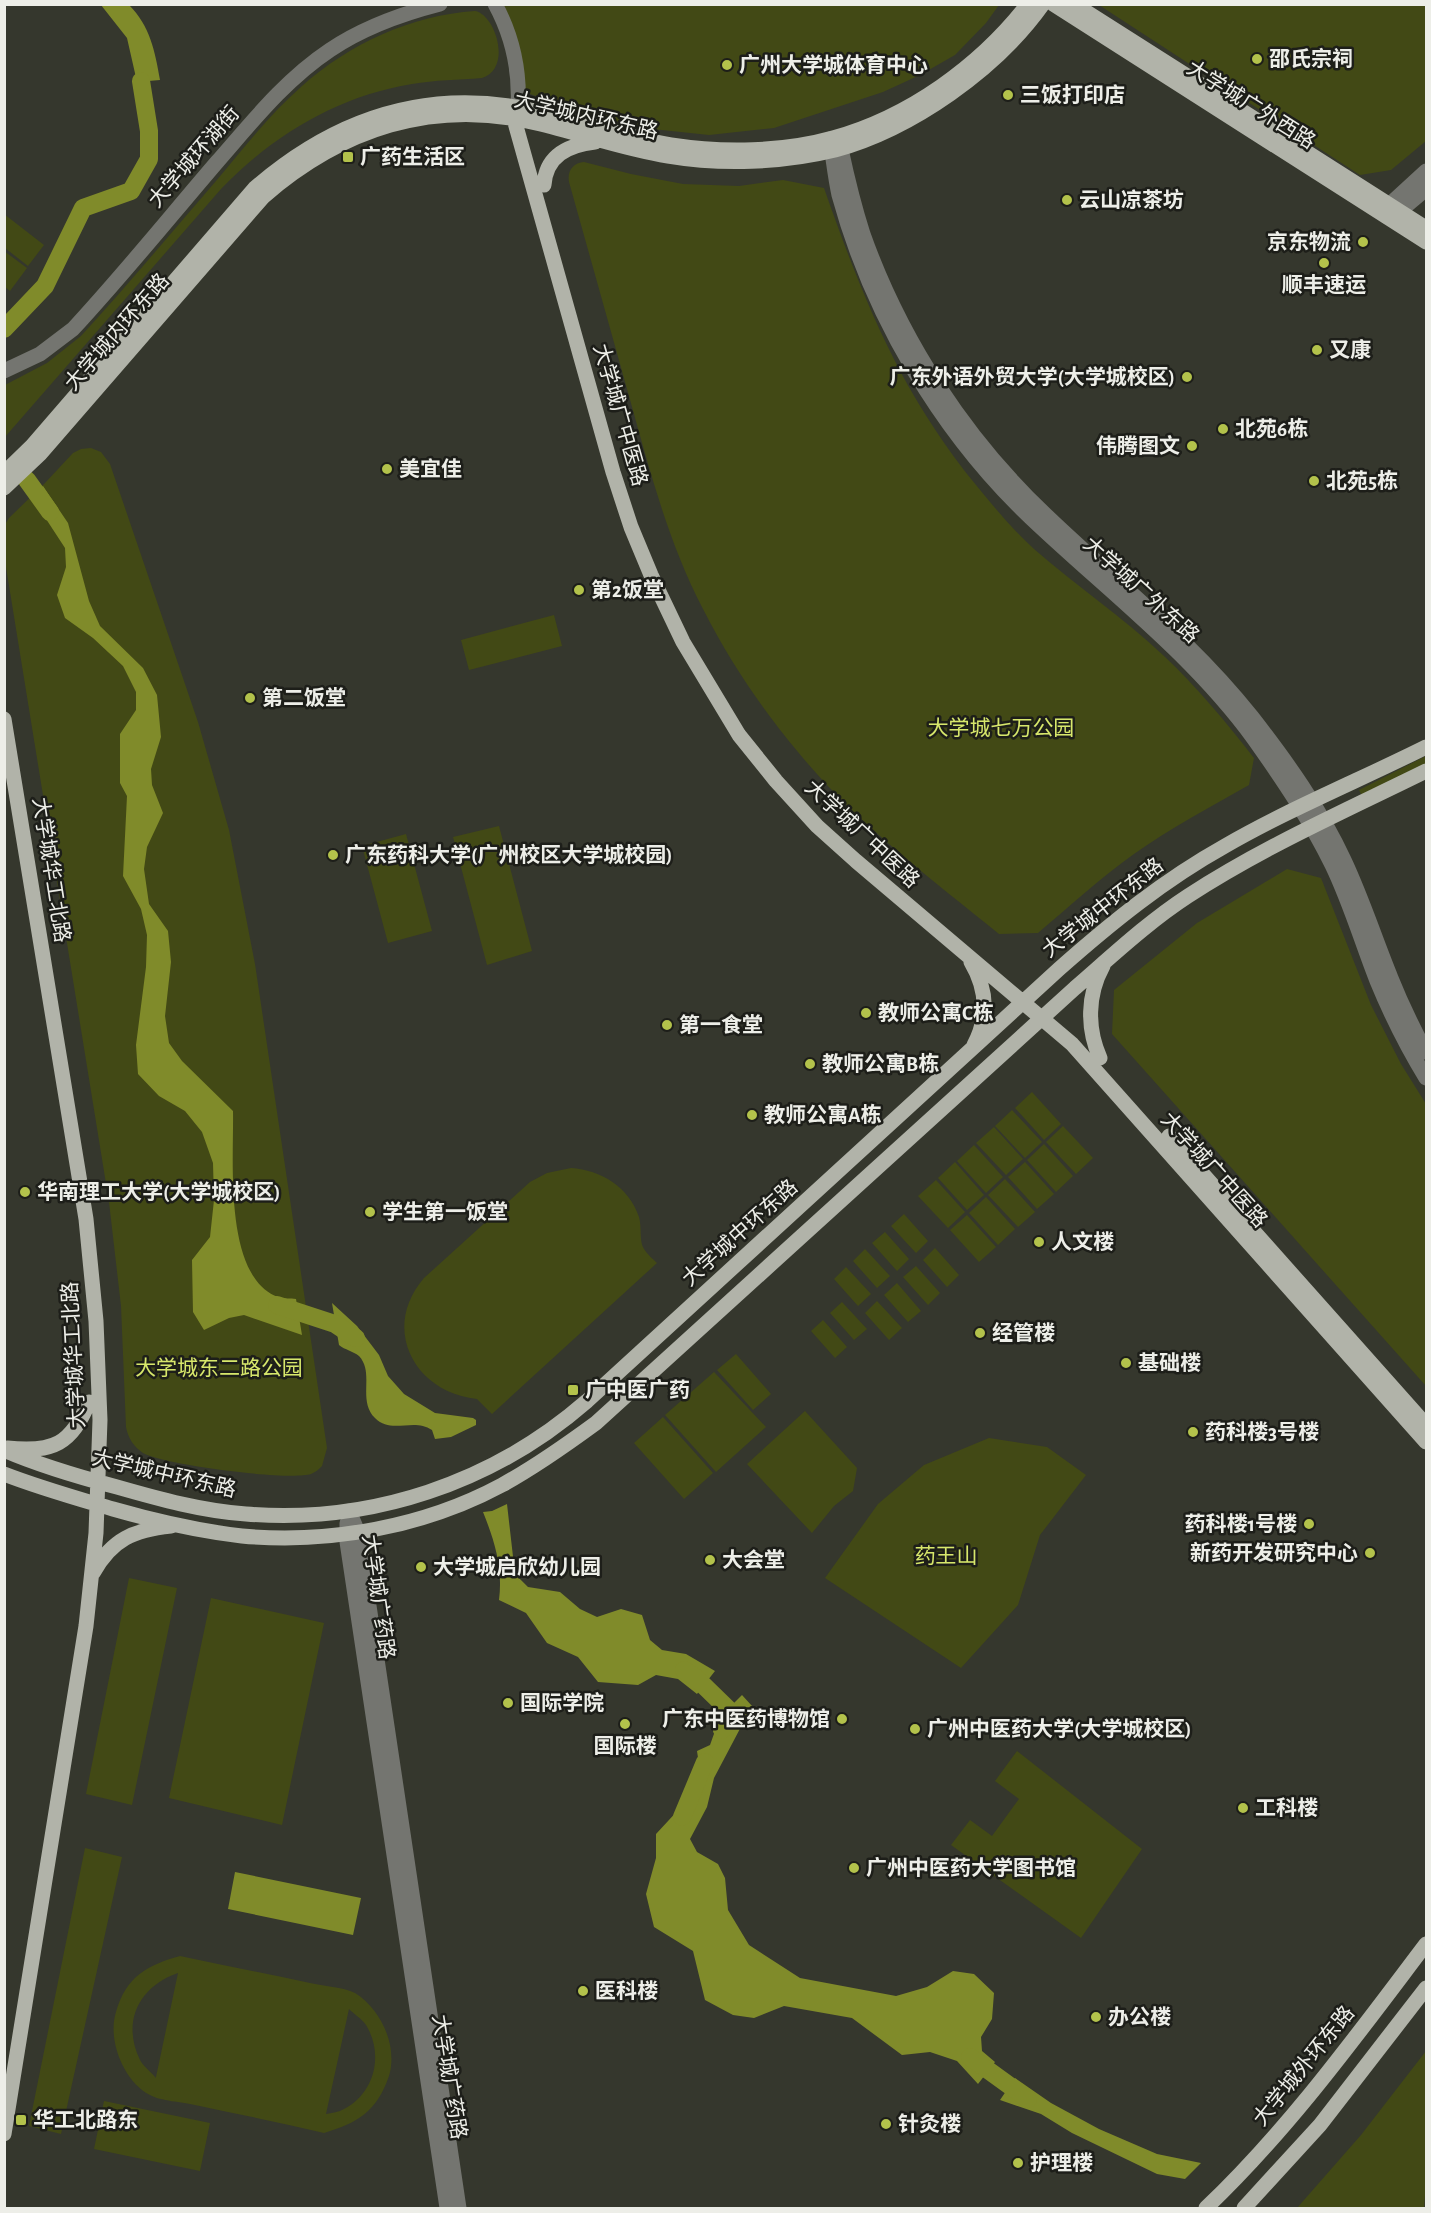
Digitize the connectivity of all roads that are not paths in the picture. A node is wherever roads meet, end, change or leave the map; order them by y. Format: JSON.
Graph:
{"nodes":[{"id":1,"x":440,"y":4,"type":"edge"},
{"id":2,"x":495,"y":4,"type":"edge"},
{"id":3,"x":1028,"y":4,"type":"edge"},
{"id":4,"x":1043,"y":4,"type":"edge"},
{"id":5,"x":1053,"y":4,"type":"edge"},
{"id":6,"x":1074,"y":4,"type":"edge"},
{"id":7,"x":519,"y":116,"type":"junction"},
{"id":8,"x":606,"y":142,"type":"junction"},
{"id":9,"x":835,"y":143,"type":"junction"},
{"id":10,"x":1426,"y":171,"type":"edge"},
{"id":11,"x":544,"y":186,"type":"junction"},
{"id":12,"x":1426,"y":189,"type":"edge"},
{"id":13,"x":1392,"y":211,"type":"junction"},
{"id":14,"x":1426,"y":228,"type":"edge"},
{"id":15,"x":1426,"y":242,"type":"edge"},
{"id":16,"x":4,"y":371,"type":"edge"},
{"id":17,"x":4,"y":473,"type":"edge"},
{"id":18,"x":4,"y":488,"type":"edge"},
{"id":19,"x":4,"y":719,"type":"edge"},
{"id":20,"x":1426,"y":747,"type":"edge"},
{"id":21,"x":1426,"y":771,"type":"edge"},
{"id":22,"x":4,"y":783,"type":"edge"},
{"id":23,"x":1308,"y":805,"type":"junction"},
{"id":24,"x":1319,"y":824,"type":"junction"},
{"id":25,"x":964,"y":952,"type":"junction"},
{"id":26,"x":1107,"y":960,"type":"junction"},
{"id":27,"x":1028,"y":998,"type":"junction"},
{"id":28,"x":1046,"y":1014,"type":"junction"},
{"id":29,"x":1426,"y":1052,"type":"edge"},
{"id":30,"x":968,"y":1054,"type":"junction"},
{"id":31,"x":1100,"y":1058,"type":"junction"},
{"id":32,"x":1426,"y":1078,"type":"edge"},
{"id":33,"x":89,"y":1402,"type":"junction"},
{"id":34,"x":1426,"y":1425,"type":"edge"},
{"id":35,"x":1426,"y":1442,"type":"edge"},
{"id":36,"x":4,"y":1449,"type":"edge"},
{"id":37,"x":4,"y":1474,"type":"edge"},
{"id":38,"x":93,"y":1481,"type":"junction"},
{"id":39,"x":92,"y":1503,"type":"junction"},
{"id":40,"x":349,"y":1511,"type":"junction"},
{"id":41,"x":179,"y":1525,"type":"junction"},
{"id":42,"x":352,"y":1533,"type":"junction"},
{"id":43,"x":92,"y":1576,"type":"junction"},
{"id":44,"x":1426,"y":1944,"type":"edge"},
{"id":45,"x":1426,"y":1988,"type":"edge"},
{"id":46,"x":4,"y":2075,"type":"edge"},
{"id":47,"x":4,"y":2134,"type":"edge"},
{"id":48,"x":447,"y":2208,"type":"edge"},
{"id":49,"x":459,"y":2208,"type":"edge"},
{"id":50,"x":1206,"y":2208,"type":"edge"},
{"id":51,"x":1244,"y":2208,"type":"edge"}],
"edges":[{"from":1,"to":16,"type":"street","name":"大学城环湖街"},
{"from":2,"to":7,"type":"street","name":"大学城广中医路"},
{"from":3,"to":9,"type":"main road","name":"大学城内环东路"},
{"from":4,"to":9,"type":"main road","name":"大学城内环东路"},
{"from":5,"to":13,"type":"main road","name":"大学城广外西路"},
{"from":6,"to":13,"type":"main road","name":"大学城广外西路"},
{"from":7,"to":8,"type":"main road","name":"大学城内环东路"},
{"from":7,"to":9,"type":"main road","name":"大学城内环东路"},
{"from":7,"to":11,"type":"main road","name":"大学城广中医路"},
{"from":7,"to":17,"type":"main road","name":"大学城内环东路"},
{"from":7,"to":18,"type":"main road","name":"大学城内环东路"},
{"from":7,"to":25,"type":"main road","name":"大学城广中医路"},
{"from":8,"to":9,"type":"main road","name":"大学城内环东路"},
{"from":8,"to":11,"type":"main road"},
{"from":9,"to":23,"type":"street","name":"大学城广外东路"},
{"from":10,"to":13,"type":"street"},
{"from":11,"to":27,"type":"main road","name":"大学城广中医路"},
{"from":12,"to":13,"type":"street"},
{"from":13,"to":14,"type":"main road","name":"大学城广外西路"},
{"from":13,"to":15,"type":"main road","name":"大学城广外西路"},
{"from":19,"to":38,"type":"main road","name":"大学城华工北路"},
{"from":20,"to":23,"type":"main road","name":"大学城中环东路"},
{"from":21,"to":24,"type":"main road","name":"大学城中环东路"},
{"from":22,"to":33,"type":"main road","name":"大学城华工北路"},
{"from":23,"to":24,"type":"street","name":"大学城广外东路"},
{"from":23,"to":27,"type":"main road","name":"大学城中环东路"},
{"from":24,"to":26,"type":"main road","name":"大学城中环东路"},
{"from":24,"to":29,"type":"street","name":"大学城广外东路"},
{"from":24,"to":32,"type":"street","name":"大学城广外东路"},
{"from":25,"to":27,"type":"main road","name":"大学城广中医路"},
{"from":25,"to":30,"type":"main road"},
{"from":26,"to":28,"type":"main road","name":"大学城中环东路"},
{"from":26,"to":31,"type":"main road"},
{"from":27,"to":28,"type":"main road","name":"大学城广中医路"},
{"from":27,"to":30,"type":"main road","name":"大学城中环东路"},
{"from":28,"to":31,"type":"main road","name":"大学城广中医路"},
{"from":28,"to":35,"type":"main road","name":"大学城广中医路"},
{"from":28,"to":42,"type":"main road","name":"大学城中环东路"},
{"from":30,"to":40,"type":"main road","name":"大学城中环东路"},
{"from":31,"to":34,"type":"main road","name":"大学城广中医路"},
{"from":33,"to":36,"type":"main road"},
{"from":33,"to":38,"type":"main road","name":"大学城华工北路"},
{"from":36,"to":38,"type":"main road","name":"大学城中环东路"},
{"from":37,"to":39,"type":"main road","name":"大学城中环东路"},
{"from":38,"to":39,"type":"main road","name":"大学城华工北路"},
{"from":38,"to":40,"type":"main road","name":"大学城中环东路"},
{"from":39,"to":41,"type":"main road","name":"大学城中环东路"},
{"from":39,"to":43,"type":"main road","name":"大学城华工北路"},
{"from":39,"to":46,"type":"main road","name":"大学城华工北路"},
{"from":40,"to":42,"type":"street","name":"大学城广药路"},
{"from":41,"to":42,"type":"main road","name":"大学城中环东路"},
{"from":41,"to":43,"type":"main road"},
{"from":42,"to":48,"type":"street","name":"大学城广药路"},
{"from":42,"to":49,"type":"street","name":"大学城广药路"},
{"from":43,"to":47,"type":"main road","name":"大学城华工北路"},
{"from":44,"to":50,"type":"main road","name":"大学城外环东路"},
{"from":45,"to":51,"type":"main road"}]}
